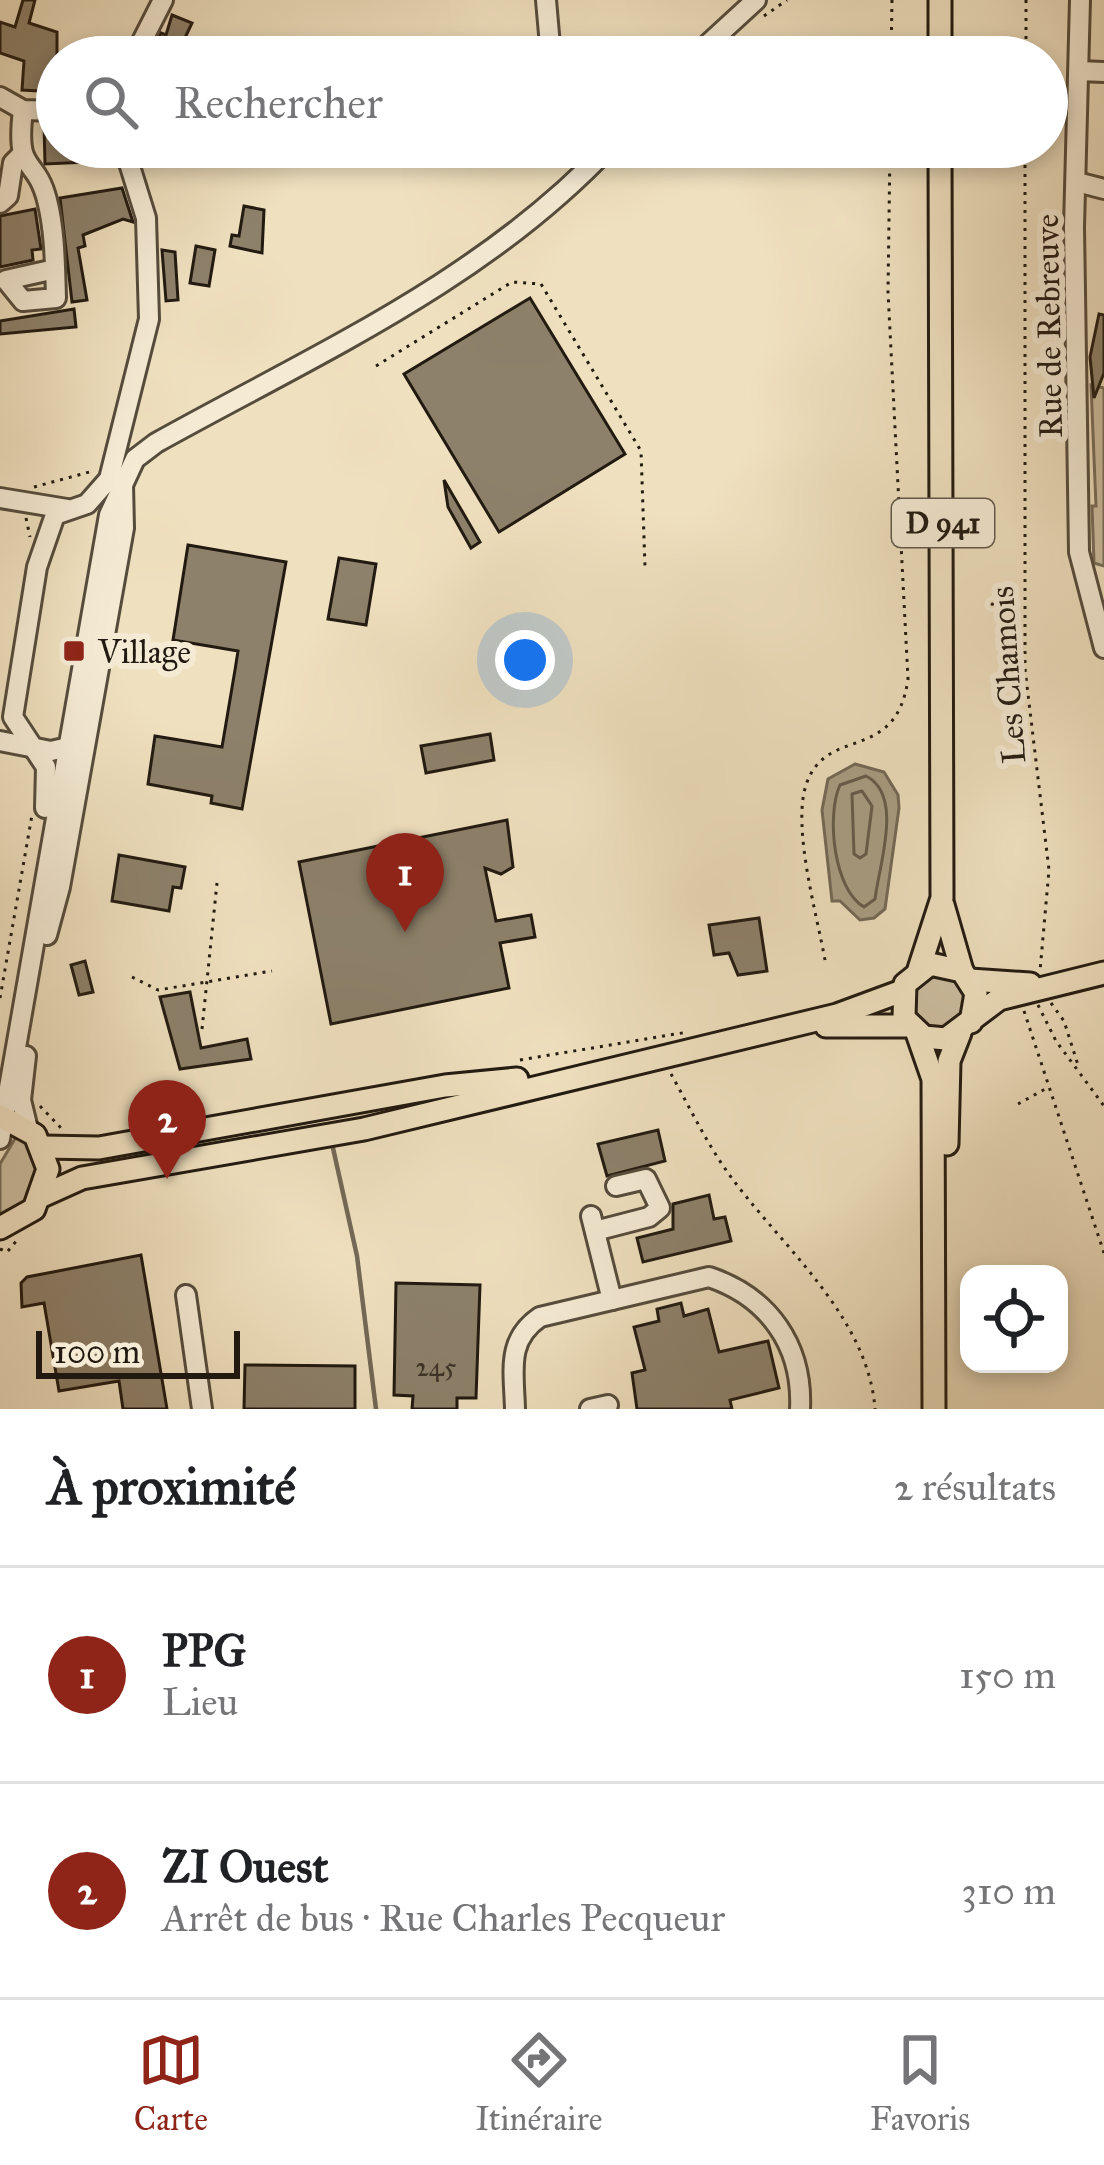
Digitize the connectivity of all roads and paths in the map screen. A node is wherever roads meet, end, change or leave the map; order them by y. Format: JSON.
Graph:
{"nodes":[{"id":1,"x":163,"y":0,"type":"edge"},
{"id":2,"x":546,"y":0,"type":"edge"},
{"id":3,"x":756,"y":0,"type":"edge"},
{"id":4,"x":892,"y":0,"type":"edge"},
{"id":5,"x":940,"y":0,"type":"edge"},
{"id":6,"x":1026,"y":0,"type":"edge"},
{"id":7,"x":1080,"y":0,"type":"edge"},
{"id":8,"x":145,"y":36,"type":"edge"},
{"id":9,"x":549,"y":36,"type":"edge"},
{"id":10,"x":717,"y":36,"type":"edge"},
{"id":11,"x":891,"y":36,"type":"edge"},
{"id":12,"x":940,"y":36,"type":"edge"},
{"id":13,"x":1025,"y":36,"type":"edge"},
{"id":14,"x":1079,"y":71,"type":"junction"},
{"id":15,"x":1104,"y":72,"type":"edge"},
{"id":16,"x":0,"y":98,"type":"edge"},
{"id":17,"x":23,"y":110,"type":"junction"},
{"id":18,"x":36,"y":110,"type":"edge"},
{"id":19,"x":21,"y":155,"type":"junction"},
{"id":20,"x":131,"y":168,"type":"edge"},
{"id":21,"x":586,"y":168,"type":"edge"},
{"id":22,"x":890,"y":168,"type":"edge"},
{"id":23,"x":940,"y":168,"type":"edge"},
{"id":24,"x":1025,"y":168,"type":"edge"},
{"id":25,"x":1077,"y":182,"type":"junction"},
{"id":26,"x":1104,"y":189,"type":"edge"},
{"id":27,"x":0,"y":203,"type":"edge"},
{"id":28,"x":55,"y":269,"type":"dead end"},
{"id":29,"x":376,"y":366,"type":"dead end"},
{"id":30,"x":119,"y":453,"type":"junction"},
{"id":31,"x":122,"y":479,"type":"junction"},
{"id":32,"x":0,"y":498,"type":"edge"},
{"id":33,"x":27,"y":502,"type":"junction"},
{"id":34,"x":77,"y":507,"type":"junction"},
{"id":35,"x":116,"y":521,"type":"junction"},
{"id":36,"x":48,"y":524,"type":"junction"},
{"id":37,"x":645,"y":567,"type":"dead end"},
{"id":38,"x":1104,"y":648,"type":"edge"},
{"id":39,"x":14,"y":724,"type":"junction"},
{"id":40,"x":86,"y":739,"type":"junction"},
{"id":41,"x":0,"y":741,"type":"edge"},
{"id":42,"x":34,"y":748,"type":"junction"},
{"id":43,"x":67,"y":749,"type":"junction"},
{"id":44,"x":34,"y":798,"type":"dead end"},
{"id":45,"x":217,"y":883,"type":"dead end"},
{"id":46,"x":942,"y":898,"type":"junction"},
{"id":47,"x":826,"y":960,"type":"dead end"},
{"id":48,"x":919,"y":968,"type":"junction"},
{"id":49,"x":272,"y":971,"type":"dead end"},
{"id":50,"x":1104,"y":973,"type":"edge"},
{"id":51,"x":966,"y":975,"type":"junction"},
{"id":52,"x":132,"y":977,"type":"dead end"},
{"id":53,"x":207,"y":982,"type":"junction"},
{"id":54,"x":1031,"y":989,"type":"junction"},
{"id":55,"x":902,"y":991,"type":"junction"},
{"id":56,"x":0,"y":998,"type":"edge"},
{"id":57,"x":966,"y":1028,"type":"junction"},
{"id":58,"x":777,"y":1029,"type":"junction"},
{"id":59,"x":202,"y":1030,"type":"dead end"},
{"id":60,"x":913,"y":1030,"type":"junction"},
{"id":61,"x":665,"y":1055,"type":"junction"},
{"id":62,"x":2,"y":1057,"type":"edge"},
{"id":63,"x":1079,"y":1067,"type":"junction"},
{"id":64,"x":566,"y":1076,"type":"junction"},
{"id":65,"x":1047,"y":1088,"type":"junction"},
{"id":66,"x":1018,"y":1104,"type":"dead end"},
{"id":67,"x":1104,"y":1106,"type":"edge"},
{"id":68,"x":3,"y":1115,"type":"edge"},
{"id":69,"x":35,"y":1138,"type":"junction"},
{"id":70,"x":616,"y":1186,"type":"dead end"},
{"id":71,"x":42,"y":1196,"type":"junction"},
{"id":72,"x":3,"y":1232,"type":"edge"},
{"id":73,"x":1104,"y":1253,"type":"edge"},
{"id":74,"x":186,"y":1295,"type":"dead end"},
{"id":75,"x":612,"y":1300,"type":"junction"},
{"id":76,"x":202,"y":1409,"type":"edge"},
{"id":77,"x":515,"y":1409,"type":"edge"},
{"id":78,"x":800,"y":1409,"type":"edge"},
{"id":79,"x":875,"y":1409,"type":"edge"},
{"id":80,"x":934,"y":1409,"type":"edge"},
{"id":81,"x":948,"y":1409,"type":"edge"}],
"edges":[{"from":1,"to":8,"type":"street"},
{"from":2,"to":9,"type":"street"},
{"from":3,"to":10,"type":"street"},
{"from":4,"to":11,"type":"path"},
{"from":5,"to":12,"type":"main road"},
{"from":6,"to":13,"type":"path"},
{"from":7,"to":14,"type":"street","name":"Rue de Rebreuve"},
{"from":14,"to":15,"type":"street"},
{"from":14,"to":25,"type":"street","name":"Rue de Rebreuve"},
{"from":16,"to":17,"type":"street"},
{"from":17,"to":18,"type":"street"},
{"from":17,"to":19,"type":"street"},
{"from":19,"to":27,"type":"street"},
{"from":19,"to":28,"type":"street"},
{"from":20,"to":30,"type":"street"},
{"from":21,"to":31,"type":"street"},
{"from":22,"to":47,"type":"path"},
{"from":23,"to":46,"type":"main road","number":"D 941"},
{"from":24,"to":54,"type":"path","name":"Les Chamois"},
{"from":25,"to":26,"type":"street"},
{"from":25,"to":38,"type":"street","name":"Rue de Rebreuve"},
{"from":29,"to":37,"type":"path"},
{"from":30,"to":31,"type":"street"},
{"from":30,"to":34,"type":"street"},
{"from":31,"to":35,"type":"street"},
{"from":32,"to":33,"type":"street"},
{"from":33,"to":34,"type":"street"},
{"from":33,"to":36,"type":"street"},
{"from":34,"to":35,"type":"street"},
{"from":34,"to":36,"type":"street"},
{"from":35,"to":40,"type":"street"},
{"from":35,"to":43,"type":"street"},
{"from":36,"to":39,"type":"street"},
{"from":39,"to":41,"type":"street"},
{"from":39,"to":42,"type":"street"},
{"from":40,"to":43,"type":"street"},
{"from":40,"to":69,"type":"street"},
{"from":41,"to":42,"type":"street"},
{"from":42,"to":43,"type":"street"},
{"from":42,"to":62,"type":"street"},
{"from":43,"to":68,"type":"street"},
{"from":44,"to":56,"type":"path"},
{"from":45,"to":53,"type":"path"},
{"from":46,"to":48,"type":"main road","number":"D 941"},
{"from":46,"to":51,"type":"main road","number":"D 941"},
{"from":48,"to":51,"type":"main road"},
{"from":48,"to":55,"type":"main road"},
{"from":49,"to":53,"type":"path"},
{"from":50,"to":54,"type":"main road"},
{"from":51,"to":54,"type":"main road"},
{"from":51,"to":57,"type":"main road"},
{"from":52,"to":53,"type":"path"},
{"from":53,"to":59,"type":"path"},
{"from":54,"to":57,"type":"main road"},
{"from":54,"to":63,"type":"path","name":"Les Chamois"},
{"from":54,"to":63,"type":"path"},
{"from":54,"to":65,"type":"path"},
{"from":55,"to":58,"type":"main road"},
{"from":55,"to":60,"type":"main road"},
{"from":57,"to":60,"type":"main road"},
{"from":57,"to":81,"type":"main road"},
{"from":58,"to":60,"type":"main road"},
{"from":58,"to":61,"type":"main road"},
{"from":60,"to":80,"type":"main road"},
{"from":61,"to":64,"type":"main road"},
{"from":61,"to":79,"type":"path"},
{"from":63,"to":67,"type":"path","name":"Les Chamois"},
{"from":64,"to":69,"type":"main road"},
{"from":64,"to":71,"type":"main road"},
{"from":65,"to":66,"type":"path"},
{"from":65,"to":73,"type":"path"},
{"from":68,"to":69,"type":"main road"},
{"from":69,"to":71,"type":"main road"},
{"from":70,"to":75,"type":"street"},
{"from":71,"to":72,"type":"main road"},
{"from":74,"to":76,"type":"street"},
{"from":75,"to":77,"type":"street"},
{"from":75,"to":78,"type":"street"}]}
